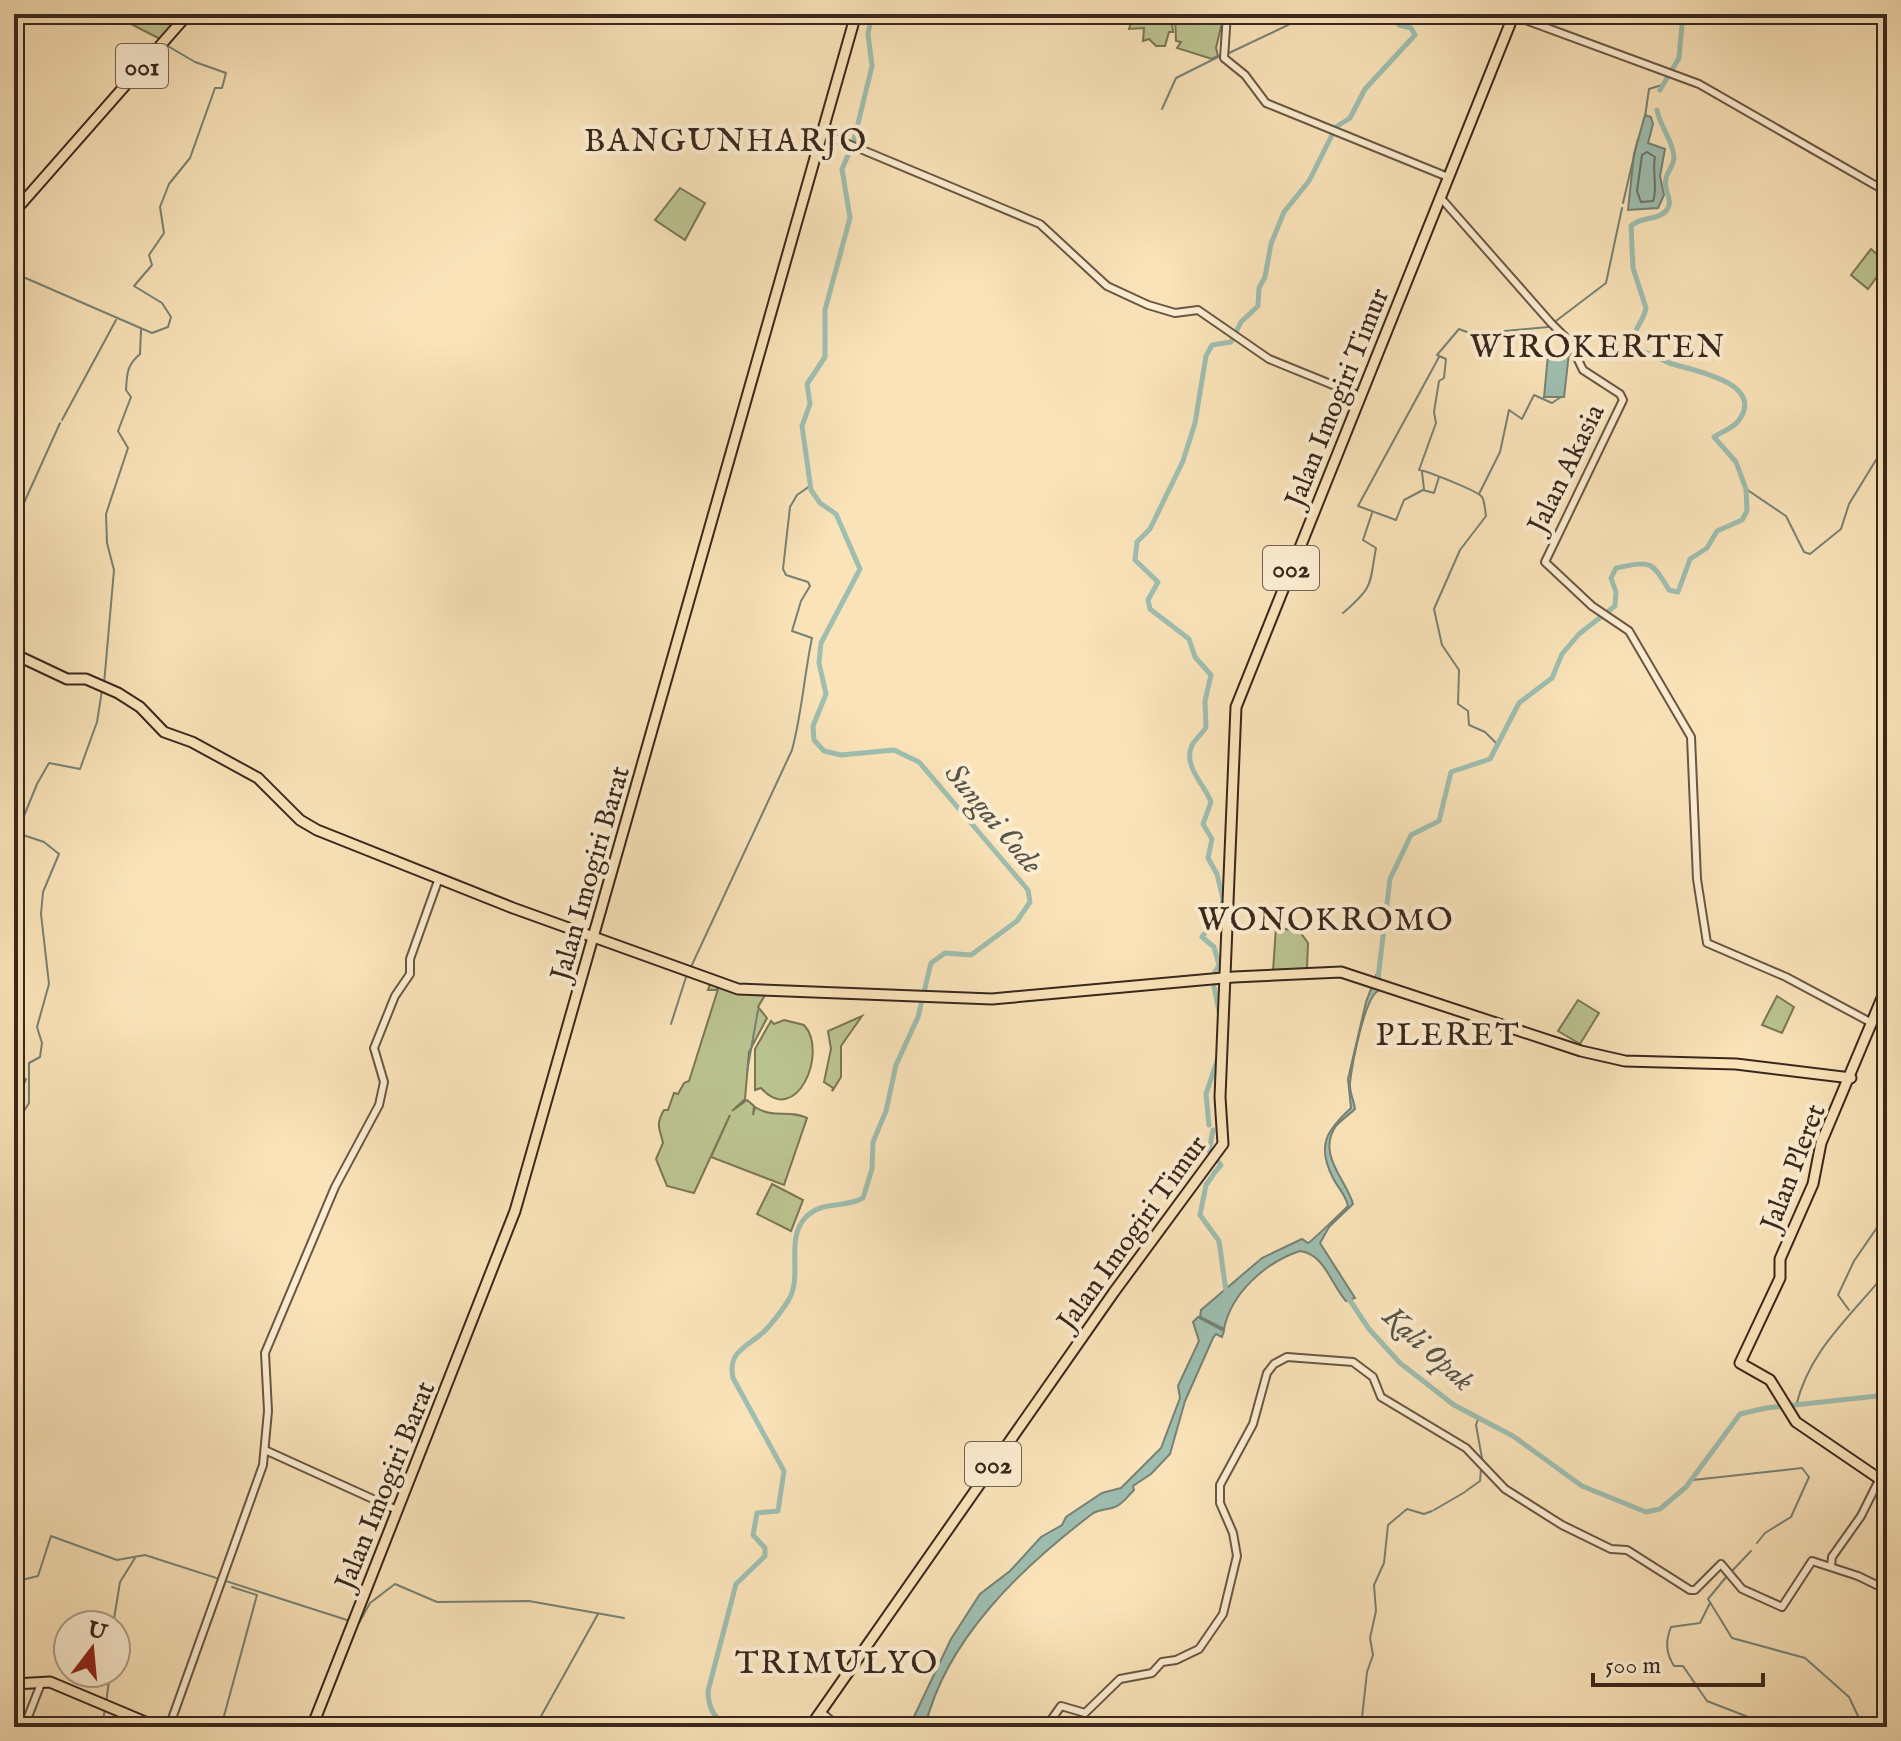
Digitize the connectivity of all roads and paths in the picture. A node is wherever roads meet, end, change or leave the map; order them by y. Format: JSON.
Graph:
{"nodes":[{"id":1,"x":188,"y":14,"type":"edge"},
{"id":2,"x":856,"y":14,"type":"edge"},
{"id":3,"x":1227,"y":14,"type":"edge"},
{"id":4,"x":1512,"y":14,"type":"edge"},
{"id":5,"x":822,"y":133,"type":"junction"},
{"id":6,"x":1448,"y":177,"type":"junction"},
{"id":7,"x":1887,"y":192,"type":"edge"},
{"id":8,"x":1440,"y":197,"type":"junction"},
{"id":9,"x":14,"y":212,"type":"edge"},
{"id":10,"x":1360,"y":396,"type":"junction"},
{"id":11,"x":14,"y":654,"type":"edge"},
{"id":12,"x":439,"y":878,"type":"junction"},
{"id":13,"x":595,"y":936,"type":"junction"},
{"id":14,"x":1217,"y":980,"type":"junction"},
{"id":15,"x":1887,"y":986,"type":"edge"},
{"id":16,"x":1870,"y":1022,"type":"junction"},
{"id":17,"x":1851,"y":1078,"type":"junction"},
{"id":18,"x":265,"y":1450,"type":"junction"},
{"id":19,"x":1883,"y":1482,"type":"edge"},
{"id":20,"x":397,"y":1510,"type":"junction"},
{"id":21,"x":1831,"y":1566,"type":"junction"},
{"id":22,"x":1887,"y":1590,"type":"edge"},
{"id":23,"x":42,"y":1681,"type":"junction"},
{"id":24,"x":14,"y":1684,"type":"edge"},
{"id":25,"x":820,"y":1711,"type":"junction"},
{"id":26,"x":24,"y":1727,"type":"edge"},
{"id":27,"x":157,"y":1727,"type":"edge"},
{"id":28,"x":169,"y":1727,"type":"edge"},
{"id":29,"x":312,"y":1727,"type":"edge"},
{"id":30,"x":810,"y":1727,"type":"edge"},
{"id":31,"x":839,"y":1727,"type":"edge"},
{"id":32,"x":1046,"y":1727,"type":"edge"}],
"edges":[{"from":1,"to":9,"type":"main road","number":"001"},
{"from":2,"to":5,"type":"main road","name":"Jalan Imogiri Barat"},
{"from":3,"to":6,"type":"street"},
{"from":4,"to":6,"type":"main road","name":"Jalan Imogiri Timur","number":"002"},
{"from":4,"to":7,"type":"street"},
{"from":5,"to":10,"type":"street"},
{"from":5,"to":13,"type":"main road","name":"Jalan Imogiri Barat"},
{"from":6,"to":8,"type":"main road","name":"Jalan Imogiri Timur","number":"002"},
{"from":8,"to":10,"type":"main road","name":"Jalan Imogiri Timur","number":"002"},
{"from":8,"to":16,"type":"street","name":"Jalan Akasia"},
{"from":10,"to":14,"type":"main road","name":"Jalan Imogiri Timur","number":"002"},
{"from":11,"to":12,"type":"main road"},
{"from":12,"to":13,"type":"main road"},
{"from":12,"to":18,"type":"street"},
{"from":13,"to":14,"type":"main road"},
{"from":13,"to":20,"type":"main road","name":"Jalan Imogiri Barat"},
{"from":14,"to":17,"type":"main road"},
{"from":14,"to":25,"type":"main road","name":"Jalan Imogiri Timur","number":"002"},
{"from":15,"to":16,"type":"main road","name":"Jalan Pleret"},
{"from":16,"to":17,"type":"main road","name":"Jalan Pleret"},
{"from":17,"to":19,"type":"main road","name":"Jalan Pleret"},
{"from":18,"to":20,"type":"street"},
{"from":18,"to":28,"type":"street"},
{"from":19,"to":21,"type":"street"},
{"from":20,"to":29,"type":"main road","name":"Jalan Imogiri Barat"},
{"from":21,"to":22,"type":"street"},
{"from":21,"to":32,"type":"street"},
{"from":23,"to":24,"type":"main road"},
{"from":23,"to":26,"type":"street"},
{"from":23,"to":27,"type":"main road"},
{"from":25,"to":30,"type":"main road","name":"Jalan Imogiri Timur","number":"002"},
{"from":25,"to":31,"type":"street"}]}
